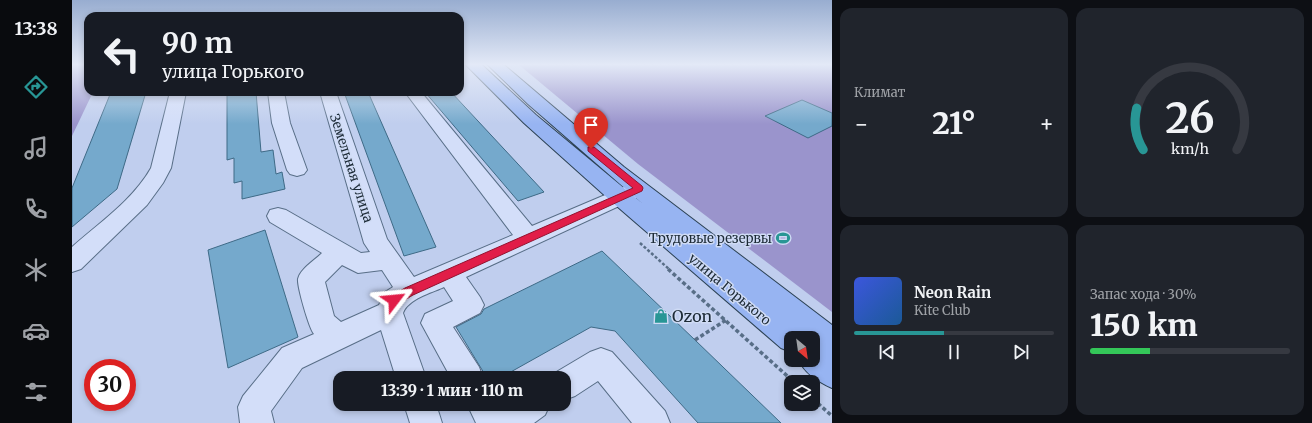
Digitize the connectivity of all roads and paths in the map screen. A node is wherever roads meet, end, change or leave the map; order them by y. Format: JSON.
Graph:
{"nodes":[{"id":1,"x":493,"y":84,"type":"edge"},
{"id":2,"x":515,"y":84,"type":"edge"},
{"id":3,"x":177,"y":96,"type":"edge"},
{"id":4,"x":277,"y":96,"type":"edge"},
{"id":5,"x":329,"y":96,"type":"edge"},
{"id":6,"x":416,"y":96,"type":"edge"},
{"id":7,"x":297,"y":170,"type":"dead end"},
{"id":8,"x":629,"y":193,"type":"junction"},
{"id":9,"x":278,"y":216,"type":"dead end"},
{"id":10,"x":528,"y":238,"type":"junction"},
{"id":11,"x":638,"y":242,"type":"dead end"},
{"id":12,"x":382,"y":251,"type":"junction"},
{"id":13,"x":340,"y":252,"type":"junction"},
{"id":14,"x":72,"y":262,"type":"edge"},
{"id":15,"x":449,"y":273,"type":"junction"},
{"id":16,"x":409,"y":291,"type":"junction"},
{"id":17,"x":389,"y":313,"type":"junction"},
{"id":18,"x":726,"y":320,"type":"junction"},
{"id":19,"x":784,"y":333,"type":"edge"},
{"id":20,"x":338,"y":337,"type":"junction"},
{"id":21,"x":695,"y":340,"type":"dead end"},
{"id":22,"x":832,"y":342,"type":"edge"},
{"id":23,"x":820,"y":364,"type":"edge"},
{"id":24,"x":409,"y":371,"type":"edge"},
{"id":25,"x":464,"y":371,"type":"edge"},
{"id":26,"x":832,"y":373,"type":"edge"},
{"id":27,"x":786,"y":375,"type":"edge"},
{"id":28,"x":571,"y":381,"type":"edge"},
{"id":29,"x":820,"y":405,"type":"edge"},
{"id":30,"x":422,"y":411,"type":"edge"},
{"id":31,"x":487,"y":411,"type":"edge"},
{"id":32,"x":523,"y":411,"type":"edge"},
{"id":33,"x":832,"y":416,"type":"edge"},
{"id":34,"x":257,"y":423,"type":"edge"},
{"id":35,"x":426,"y":423,"type":"edge"},
{"id":36,"x":494,"y":423,"type":"edge"},
{"id":37,"x":504,"y":423,"type":"edge"},
{"id":38,"x":653,"y":423,"type":"edge"}],
"edges":[{"from":1,"to":8,"type":"main road","name":"улица Горького"},
{"from":2,"to":8,"type":"main road","name":"улица Горького"},
{"from":3,"to":14,"type":"street"},
{"from":4,"to":7,"type":"street"},
{"from":5,"to":12,"type":"street","name":"Земельная улица"},
{"from":6,"to":10,"type":"street"},
{"from":8,"to":10,"type":"street"},
{"from":8,"to":19,"type":"main road","name":"улица Горького"},
{"from":8,"to":22,"type":"main road","name":"улица Горького"},
{"from":9,"to":13,"type":"street"},
{"from":10,"to":15,"type":"street"},
{"from":11,"to":18,"type":"path"},
{"from":12,"to":13,"type":"street"},
{"from":12,"to":16,"type":"street","name":"Земельная улица"},
{"from":13,"to":20,"type":"street"},
{"from":15,"to":16,"type":"street"},
{"from":15,"to":25,"type":"street"},
{"from":16,"to":17,"type":"street"},
{"from":17,"to":20,"type":"street"},
{"from":17,"to":24,"type":"street"},
{"from":18,"to":21,"type":"path"},
{"from":18,"to":27,"type":"path"},
{"from":20,"to":34,"type":"street"},
{"from":23,"to":26,"type":"main road"},
{"from":28,"to":38,"type":"street"},
{"from":29,"to":33,"type":"path"},
{"from":30,"to":35,"type":"street"},
{"from":31,"to":36,"type":"street"},
{"from":32,"to":37,"type":"street"}]}
